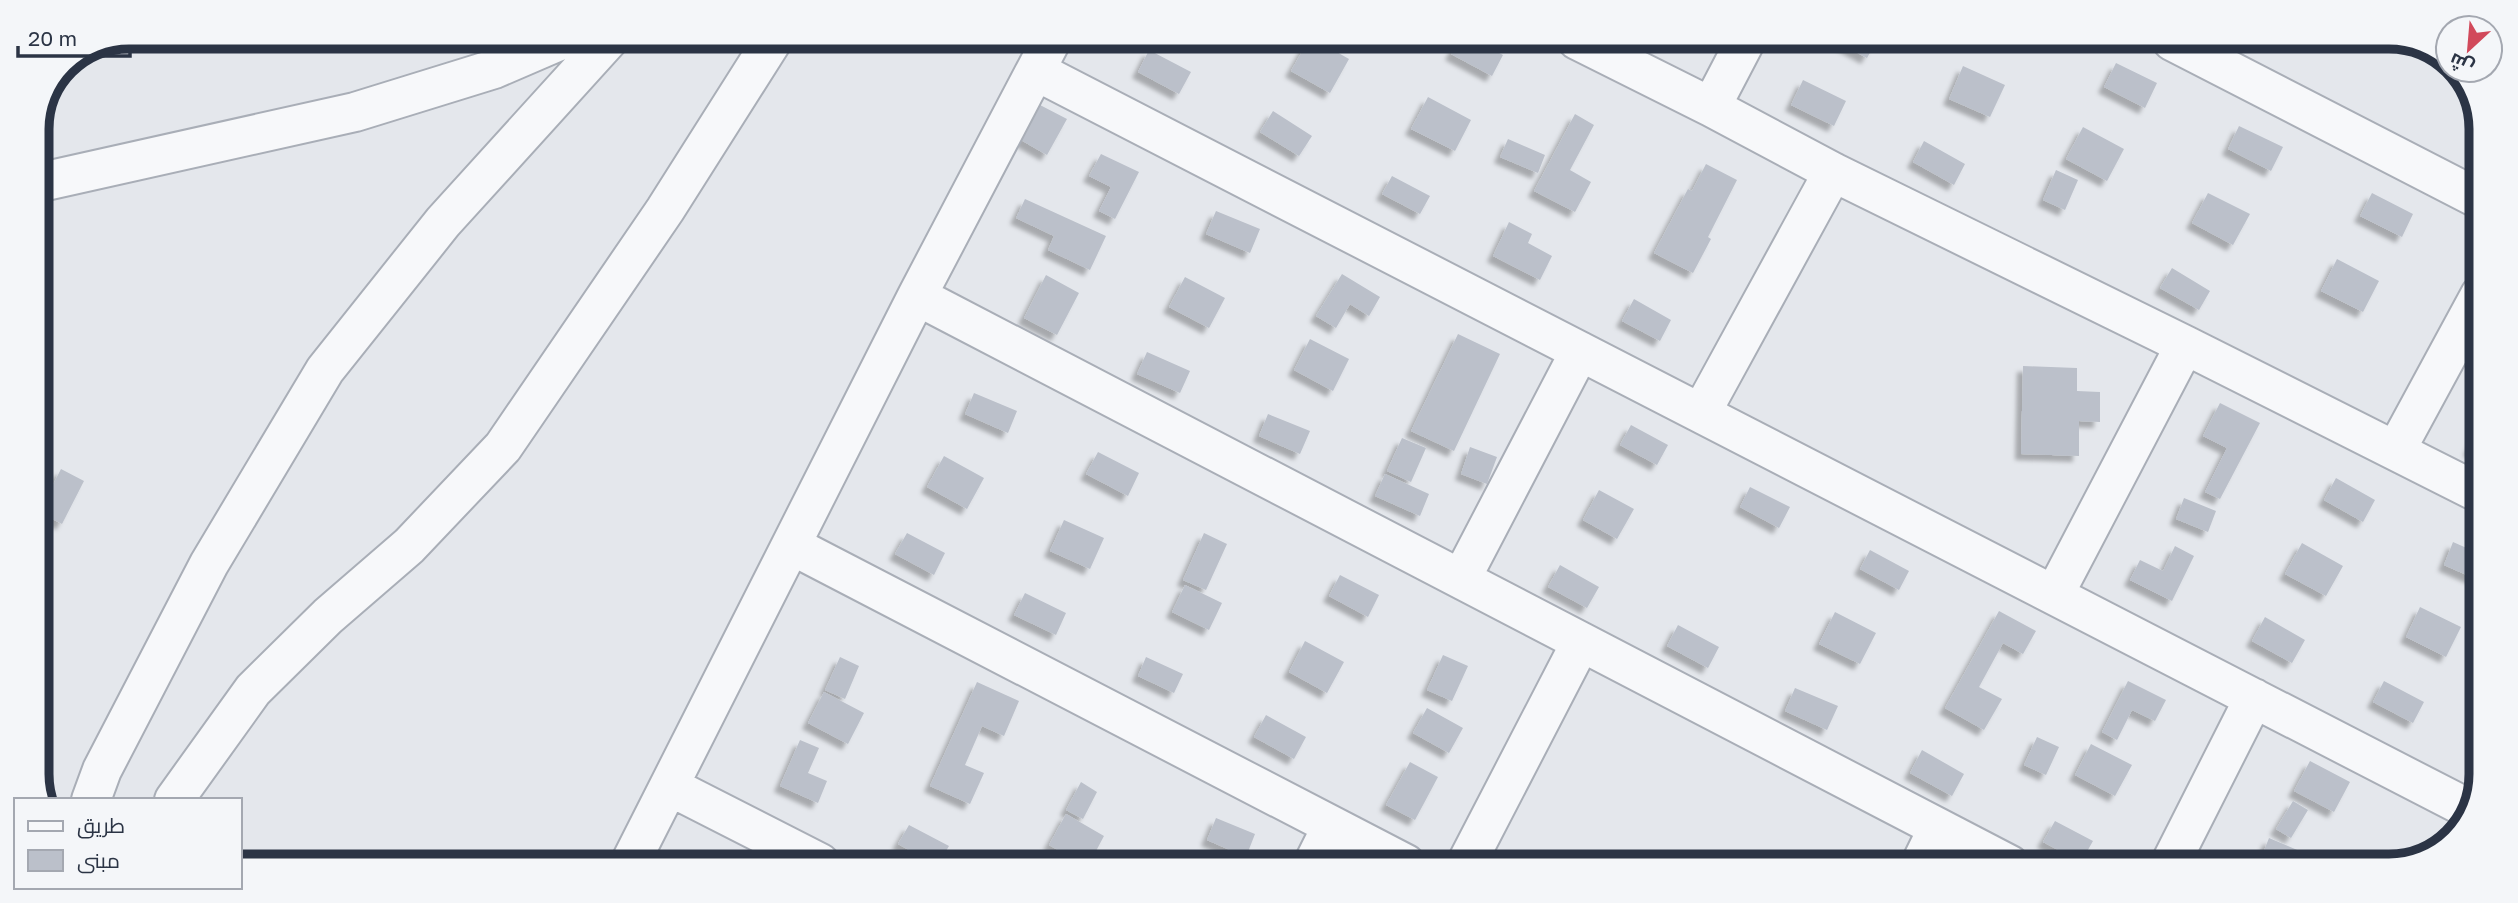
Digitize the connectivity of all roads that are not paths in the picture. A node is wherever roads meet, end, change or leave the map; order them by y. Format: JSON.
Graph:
{"nodes":[{"id":1,"x":540,"y":49,"type":"edge"},
{"id":2,"x":600,"y":49,"type":"edge"},
{"id":3,"x":767,"y":49,"type":"edge"},
{"id":4,"x":1595,"y":49,"type":"edge"},
{"id":5,"x":1741,"y":49,"type":"edge"},
{"id":6,"x":2187,"y":49,"type":"edge"},
{"id":7,"x":1044,"y":55,"type":"edge"},
{"id":8,"x":1711,"y":107,"type":"junction"},
{"id":9,"x":1833,"y":172,"type":"junction"},
{"id":10,"x":49,"y":180,"type":"edge"},
{"id":11,"x":2469,"y":194,"type":"edge"},
{"id":12,"x":917,"y":296,"type":"junction"},
{"id":13,"x":2469,"y":315,"type":"edge"},
{"id":14,"x":2185,"y":345,"type":"junction"},
{"id":15,"x":1580,"y":351,"type":"junction"},
{"id":16,"x":1701,"y":413,"type":"junction"},
{"id":17,"x":2396,"y":450,"type":"junction"},
{"id":18,"x":2469,"y":488,"type":"edge"},
{"id":19,"x":791,"y":545,"type":"junction"},
{"id":20,"x":1461,"y":579,"type":"junction"},
{"id":21,"x":2054,"y":595,"type":"junction"},
{"id":22,"x":1581,"y":642,"type":"junction"},
{"id":23,"x":2254,"y":698,"type":"junction"},
{"id":24,"x":668,"y":786,"type":"junction"},
{"id":25,"x":92,"y":798,"type":"edge"},
{"id":26,"x":175,"y":798,"type":"edge"},
{"id":27,"x":2462,"y":805,"type":"edge"},
{"id":28,"x":1332,"y":826,"type":"junction"},
{"id":29,"x":1938,"y":828,"type":"junction"},
{"id":30,"x":634,"y":854,"type":"edge"},
{"id":31,"x":802,"y":854,"type":"edge"},
{"id":32,"x":1318,"y":854,"type":"edge"},
{"id":33,"x":1387,"y":854,"type":"edge"},
{"id":34,"x":1471,"y":854,"type":"edge"},
{"id":35,"x":1925,"y":854,"type":"edge"},
{"id":36,"x":1989,"y":854,"type":"edge"},
{"id":37,"x":2175,"y":854,"type":"edge"}],
"edges":[{"from":1,"to":10,"type":"street"},
{"from":2,"to":25,"type":"street"},
{"from":3,"to":26,"type":"street"},
{"from":4,"to":8,"type":"street"},
{"from":5,"to":8,"type":"street"},
{"from":6,"to":11,"type":"street"},
{"from":7,"to":12,"type":"street"},
{"from":7,"to":15,"type":"street"},
{"from":8,"to":9,"type":"street"},
{"from":9,"to":14,"type":"street"},
{"from":9,"to":16,"type":"street"},
{"from":12,"to":19,"type":"street"},
{"from":12,"to":20,"type":"street"},
{"from":13,"to":17,"type":"street"},
{"from":14,"to":17,"type":"street"},
{"from":14,"to":21,"type":"street"},
{"from":15,"to":16,"type":"street"},
{"from":15,"to":20,"type":"street"},
{"from":16,"to":21,"type":"street"},
{"from":17,"to":18,"type":"street"},
{"from":19,"to":24,"type":"street"},
{"from":19,"to":28,"type":"street"},
{"from":20,"to":22,"type":"street"},
{"from":21,"to":23,"type":"street"},
{"from":22,"to":29,"type":"street"},
{"from":22,"to":34,"type":"street"},
{"from":23,"to":27,"type":"street"},
{"from":23,"to":37,"type":"street"},
{"from":24,"to":30,"type":"street"},
{"from":24,"to":31,"type":"street"},
{"from":28,"to":32,"type":"street"},
{"from":28,"to":33,"type":"street"},
{"from":29,"to":35,"type":"street"},
{"from":29,"to":36,"type":"street"}]}
